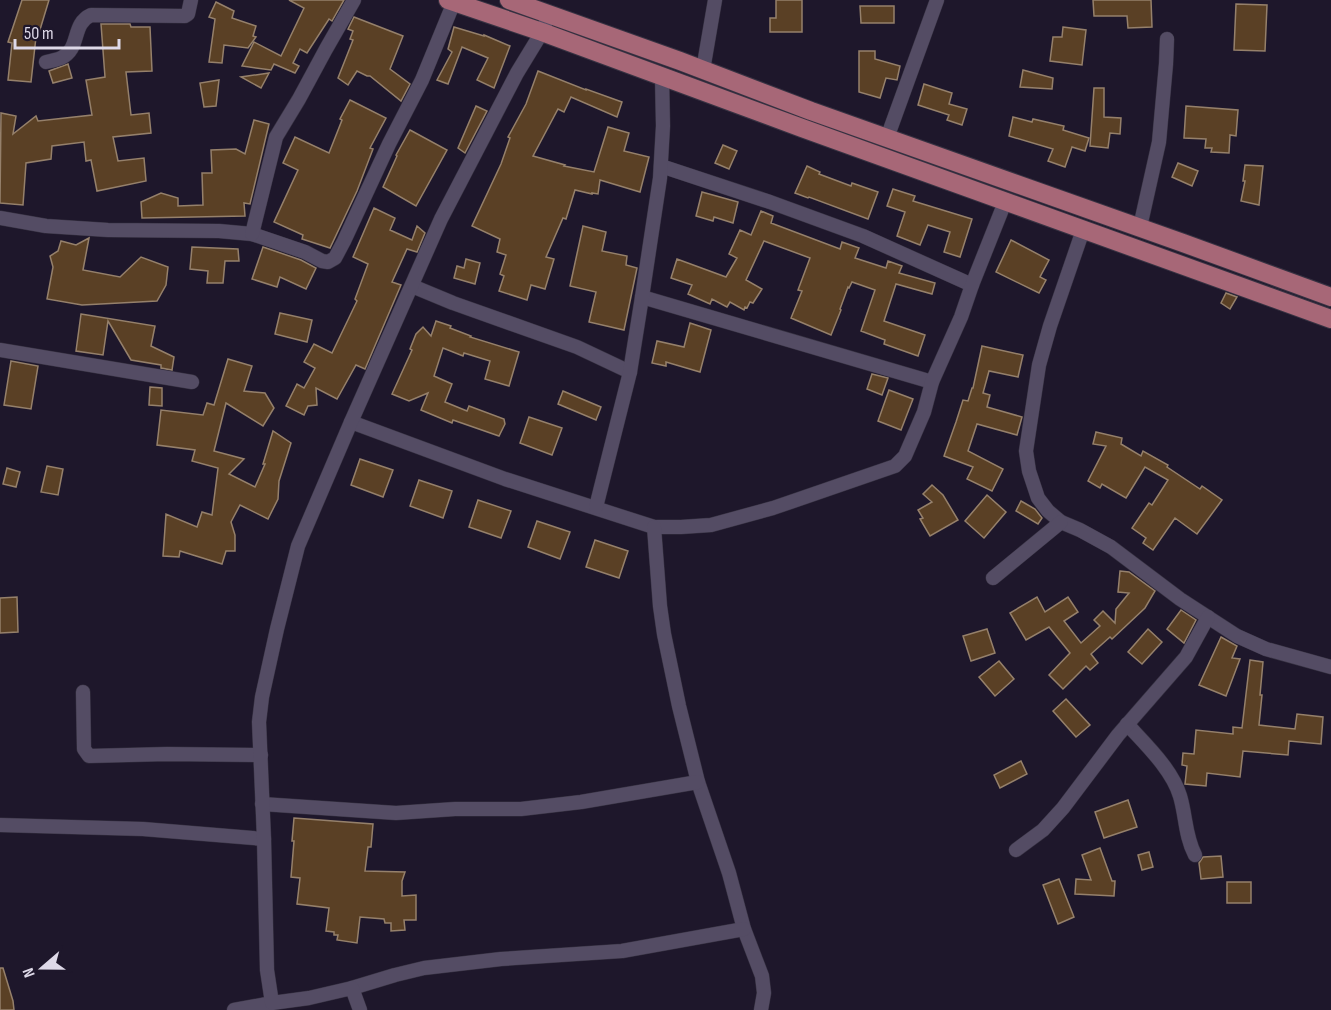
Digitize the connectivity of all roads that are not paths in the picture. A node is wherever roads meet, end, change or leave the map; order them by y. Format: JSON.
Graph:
{"nodes":[{"id":1,"x":191,"y":0,"type":"edge"},
{"id":2,"x":354,"y":0,"type":"edge"},
{"id":3,"x":509,"y":0,"type":"edge"},
{"id":4,"x":715,"y":0,"type":"edge"},
{"id":5,"x":937,"y":0,"type":"edge"},
{"id":6,"x":451,"y":1,"type":"edge"},
{"id":7,"x":549,"y":14,"type":"junction"},
{"id":8,"x":542,"y":32,"type":"junction"},
{"id":9,"x":1167,"y":39,"type":"dead end"},
{"id":10,"x":46,"y":62,"type":"dead end"},
{"id":11,"x":703,"y":70,"type":"junction"},
{"id":12,"x":662,"y":76,"type":"junction"},
{"id":13,"x":887,"y":138,"type":"junction"},
{"id":14,"x":661,"y":166,"type":"junction"},
{"id":15,"x":1005,"y":201,"type":"junction"},
{"id":16,"x":0,"y":218,"type":"edge"},
{"id":17,"x":1140,"y":227,"type":"junction"},
{"id":18,"x":1083,"y":230,"type":"junction"},
{"id":19,"x":252,"y":234,"type":"junction"},
{"id":20,"x":972,"y":285,"type":"junction"},
{"id":21,"x":411,"y":286,"type":"junction"},
{"id":22,"x":642,"y":297,"type":"junction"},
{"id":23,"x":1331,"y":297,"type":"edge"},
{"id":24,"x":1331,"y":319,"type":"edge"},
{"id":25,"x":0,"y":350,"type":"edge"},
{"id":26,"x":630,"y":372,"type":"junction"},
{"id":27,"x":192,"y":382,"type":"dead end"},
{"id":28,"x":932,"y":382,"type":"junction"},
{"id":29,"x":351,"y":423,"type":"junction"},
{"id":30,"x":596,"y":507,"type":"junction"},
{"id":31,"x":1060,"y":522,"type":"junction"},
{"id":32,"x":654,"y":527,"type":"junction"},
{"id":33,"x":993,"y":578,"type":"dead end"},
{"id":34,"x":1208,"y":617,"type":"junction"},
{"id":35,"x":1331,"y":667,"type":"edge"},
{"id":36,"x":83,"y":692,"type":"dead end"},
{"id":37,"x":1127,"y":724,"type":"junction"},
{"id":38,"x":261,"y":754,"type":"junction"},
{"id":39,"x":698,"y":782,"type":"junction"},
{"id":40,"x":262,"y":804,"type":"junction"},
{"id":41,"x":0,"y":825,"type":"edge"},
{"id":42,"x":264,"y":839,"type":"junction"},
{"id":43,"x":1016,"y":850,"type":"dead end"},
{"id":44,"x":1195,"y":855,"type":"dead end"},
{"id":45,"x":744,"y":929,"type":"junction"},
{"id":46,"x":352,"y":988,"type":"junction"},
{"id":47,"x":272,"y":1003,"type":"junction"},
{"id":48,"x":234,"y":1010,"type":"edge"},
{"id":49,"x":360,"y":1010,"type":"edge"},
{"id":50,"x":761,"y":1010,"type":"edge"}],
"edges":[{"from":1,"to":10,"type":"street"},
{"from":2,"to":19,"type":"street"},
{"from":3,"to":7,"type":"main road"},
{"from":4,"to":11,"type":"street"},
{"from":5,"to":13,"type":"street"},
{"from":6,"to":8,"type":"main road"},
{"from":6,"to":19,"type":"street"},
{"from":7,"to":8,"type":"street"},
{"from":7,"to":11,"type":"main road"},
{"from":8,"to":12,"type":"main road"},
{"from":8,"to":21,"type":"street"},
{"from":9,"to":17,"type":"street"},
{"from":11,"to":13,"type":"main road"},
{"from":12,"to":14,"type":"street"},
{"from":12,"to":15,"type":"main road"},
{"from":13,"to":17,"type":"main road"},
{"from":14,"to":20,"type":"street"},
{"from":14,"to":22,"type":"street"},
{"from":15,"to":18,"type":"main road"},
{"from":15,"to":20,"type":"street"},
{"from":16,"to":19,"type":"street"},
{"from":17,"to":23,"type":"main road"},
{"from":18,"to":24,"type":"main road"},
{"from":18,"to":31,"type":"street"},
{"from":20,"to":28,"type":"street"},
{"from":21,"to":26,"type":"street"},
{"from":21,"to":29,"type":"street"},
{"from":22,"to":26,"type":"street"},
{"from":22,"to":28,"type":"street"},
{"from":25,"to":27,"type":"street"},
{"from":26,"to":30,"type":"street"},
{"from":28,"to":32,"type":"street"},
{"from":29,"to":30,"type":"street"},
{"from":29,"to":38,"type":"street"},
{"from":30,"to":32,"type":"street"},
{"from":31,"to":33,"type":"street"},
{"from":31,"to":34,"type":"street"},
{"from":32,"to":39,"type":"street"},
{"from":34,"to":35,"type":"street"},
{"from":34,"to":37,"type":"street"},
{"from":36,"to":38,"type":"street"},
{"from":37,"to":43,"type":"street"},
{"from":37,"to":44,"type":"street"},
{"from":38,"to":40,"type":"street"},
{"from":39,"to":40,"type":"street"},
{"from":39,"to":45,"type":"street"},
{"from":40,"to":42,"type":"street"},
{"from":41,"to":42,"type":"street"},
{"from":42,"to":47,"type":"street"},
{"from":45,"to":46,"type":"street"},
{"from":45,"to":50,"type":"street"},
{"from":46,"to":47,"type":"street"},
{"from":46,"to":49,"type":"street"},
{"from":47,"to":48,"type":"street"}]}
